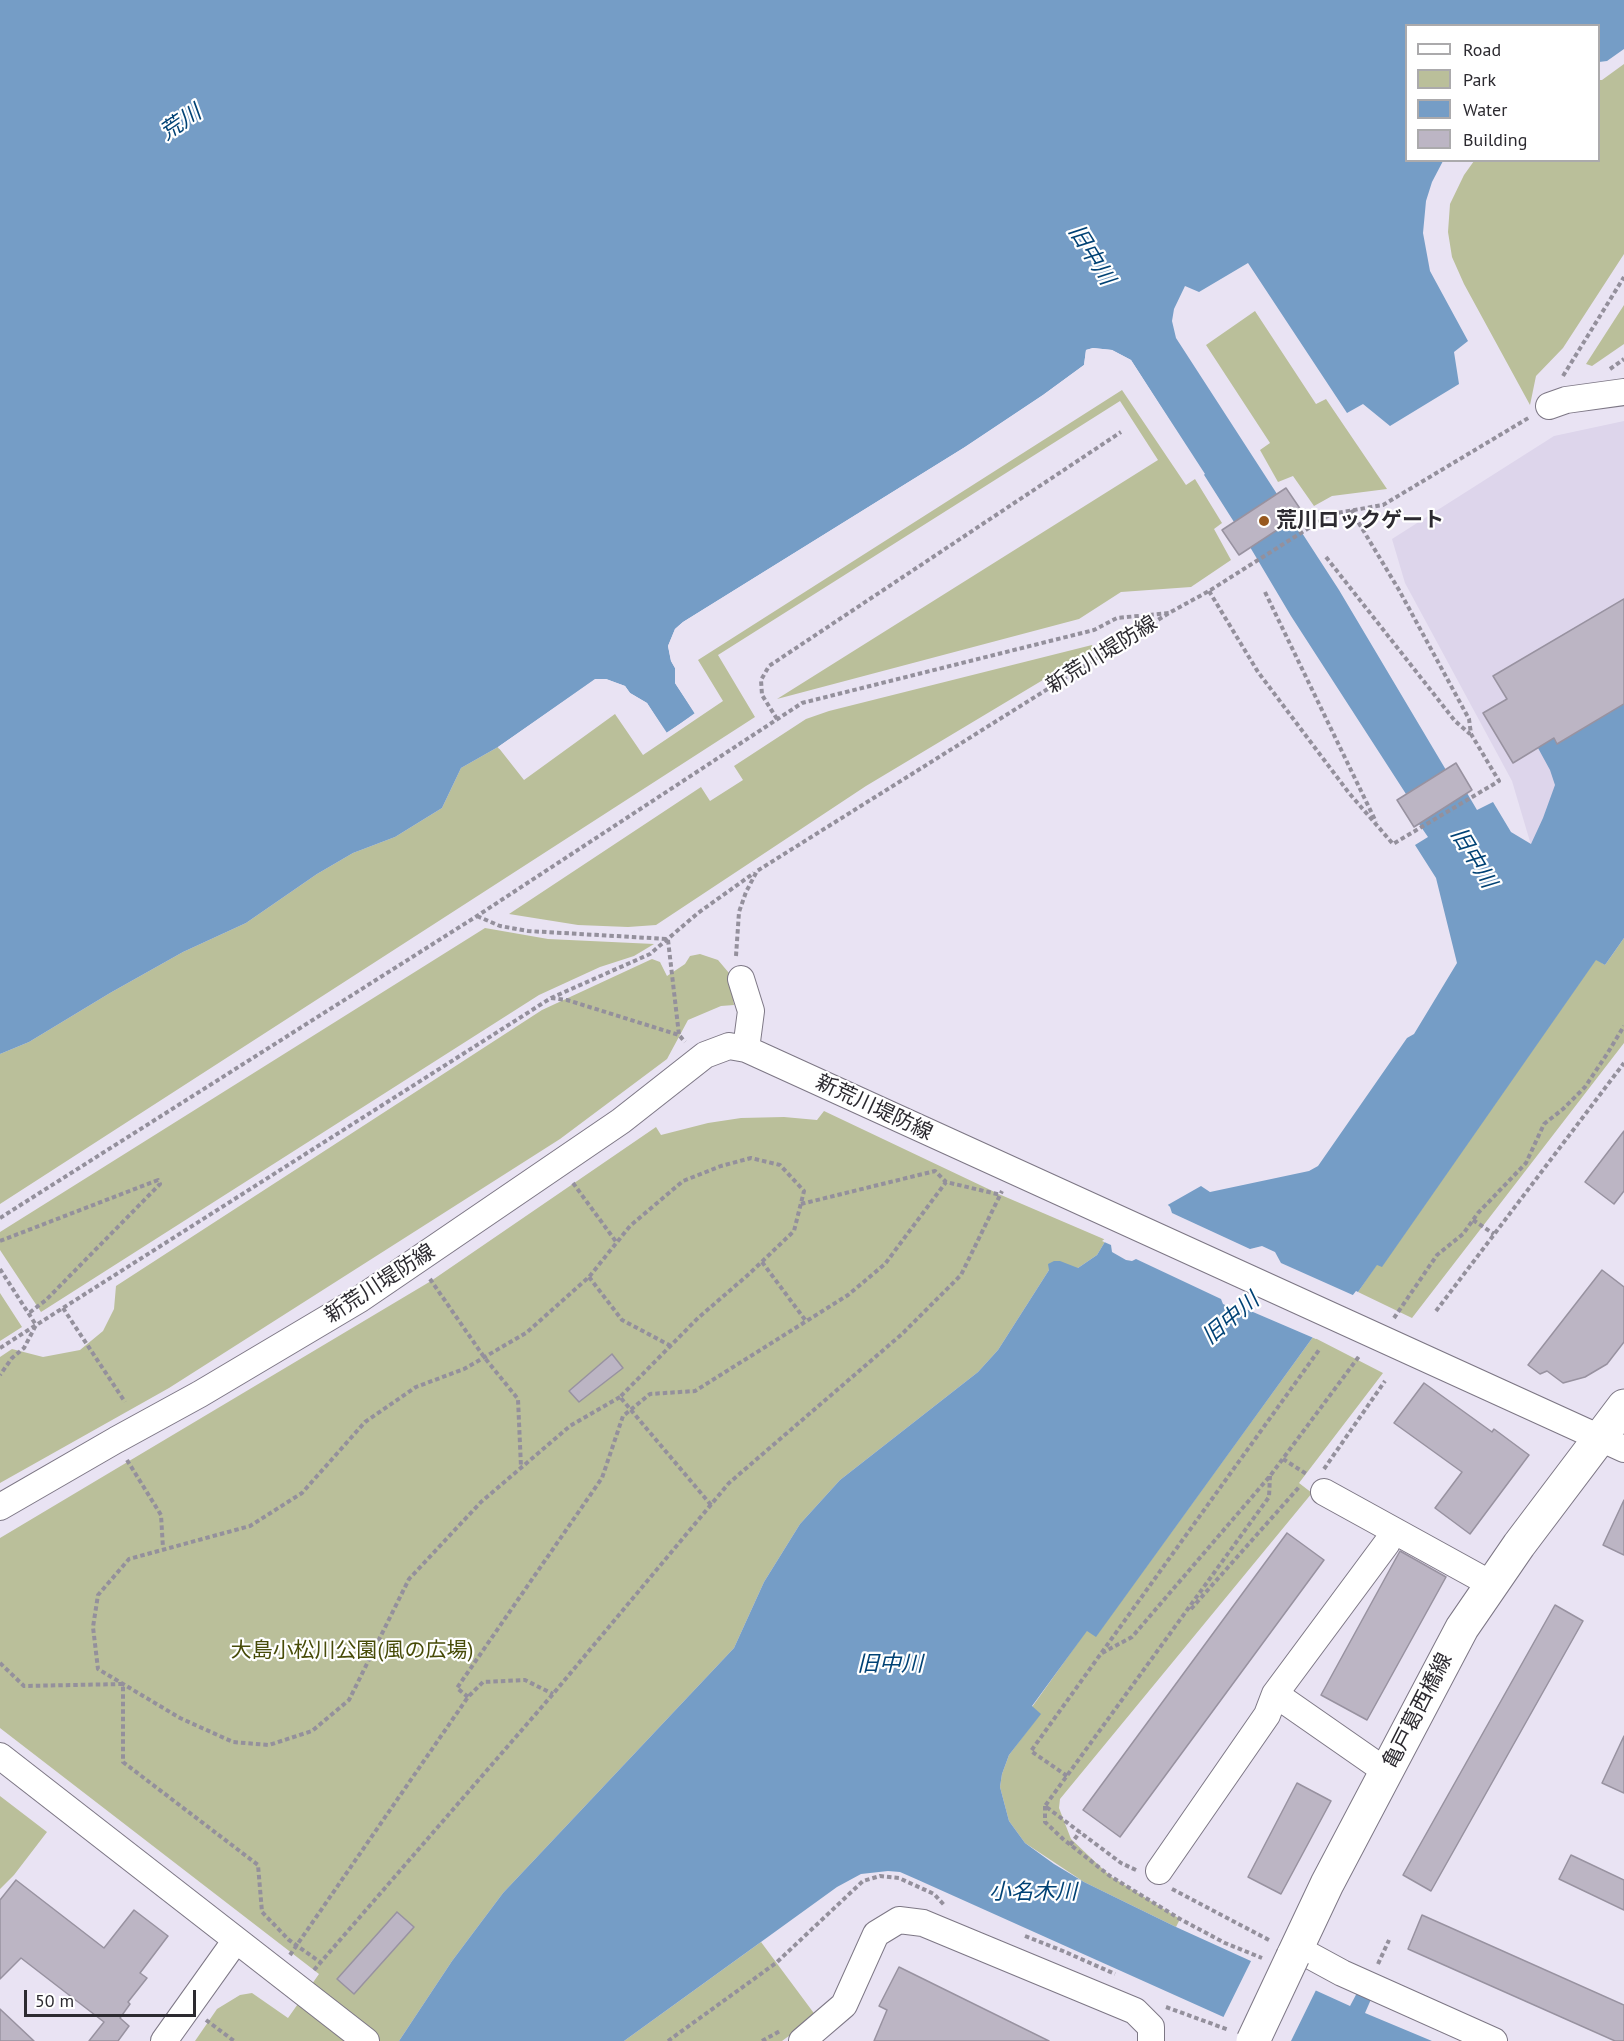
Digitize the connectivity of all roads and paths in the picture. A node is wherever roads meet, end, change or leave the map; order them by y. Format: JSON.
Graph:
{"nodes":[{"id":1,"x":1624,"y":277,"type":"edge"},
{"id":2,"x":1624,"y":392,"type":"edge"},
{"id":3,"x":1549,"y":406,"type":"junction"},
{"id":4,"x":1121,"y":432,"type":"dead end"},
{"id":5,"x":1351,"y":510,"type":"junction"},
{"id":6,"x":1326,"y":557,"type":"dead end"},
{"id":7,"x":1209,"y":591,"type":"junction"},
{"id":8,"x":1265,"y":592,"type":"dead end"},
{"id":9,"x":1169,"y":613,"type":"junction"},
{"id":10,"x":777,"y":719,"type":"junction"},
{"id":11,"x":1471,"y":734,"type":"junction"},
{"id":12,"x":1379,"y":828,"type":"junction"},
{"id":13,"x":758,"y":871,"type":"junction"},
{"id":14,"x":477,"y":916,"type":"junction"},
{"id":15,"x":668,"y":939,"type":"junction"},
{"id":16,"x":741,"y":979,"type":"joint"},
{"id":17,"x":551,"y":998,"type":"junction"},
{"id":18,"x":1624,"y":1026,"type":"edge"},
{"id":19,"x":679,"y":1035,"type":"junction"},
{"id":20,"x":686,"y":1043,"type":"dead end"},
{"id":21,"x":746,"y":1049,"type":"junction"},
{"id":22,"x":1624,"y":1063,"type":"edge"},
{"id":23,"x":560,"y":1165,"type":"junction"},
{"id":24,"x":1014,"y":1171,"type":"junction"},
{"id":25,"x":946,"y":1182,"type":"junction"},
{"id":26,"x":1000,"y":1195,"type":"junction"},
{"id":27,"x":801,"y":1204,"type":"junction"},
{"id":28,"x":0,"y":1218,"type":"edge"},
{"id":29,"x":1473,"y":1220,"type":"junction"},
{"id":30,"x":1494,"y":1234,"type":"junction"},
{"id":31,"x":0,"y":1241,"type":"edge"},
{"id":32,"x":617,"y":1243,"type":"junction"},
{"id":33,"x":419,"y":1258,"type":"junction"},
{"id":34,"x":762,"y":1262,"type":"junction"},
{"id":35,"x":0,"y":1269,"type":"edge"},
{"id":36,"x":589,"y":1277,"type":"junction"},
{"id":37,"x":63,"y":1308,"type":"junction"},
{"id":38,"x":1436,"y":1311,"type":"dead end"},
{"id":39,"x":29,"y":1313,"type":"junction"},
{"id":40,"x":806,"y":1321,"type":"junction"},
{"id":41,"x":36,"y":1325,"type":"junction"},
{"id":42,"x":1375,"y":1327,"type":"junction"},
{"id":43,"x":671,"y":1346,"type":"junction"},
{"id":44,"x":0,"y":1348,"type":"edge"},
{"id":45,"x":1319,"y":1350,"type":"dead end"},
{"id":46,"x":484,"y":1357,"type":"junction"},
{"id":47,"x":0,"y":1375,"type":"edge"},
{"id":48,"x":1385,"y":1381,"type":"dead end"},
{"id":49,"x":620,"y":1397,"type":"junction"},
{"id":50,"x":125,"y":1402,"type":"dead end"},
{"id":51,"x":1624,"y":1406,"type":"edge"},
{"id":52,"x":630,"y":1409,"type":"junction"},
{"id":53,"x":116,"y":1440,"type":"junction"},
{"id":54,"x":1612,"y":1443,"type":"edge"},
{"id":55,"x":1283,"y":1459,"type":"junction"},
{"id":56,"x":521,"y":1468,"type":"junction"},
{"id":57,"x":1270,"y":1476,"type":"junction"},
{"id":58,"x":1317,"y":1486,"type":"junction"},
{"id":59,"x":711,"y":1505,"type":"junction"},
{"id":60,"x":0,"y":1507,"type":"edge"},
{"id":61,"x":1387,"y":1543,"type":"dead end"},
{"id":62,"x":163,"y":1548,"type":"junction"},
{"id":63,"x":1491,"y":1584,"type":"junction"},
{"id":64,"x":1175,"y":1626,"type":"junction"},
{"id":65,"x":1101,"y":1654,"type":"junction"},
{"id":66,"x":0,"y":1663,"type":"edge"},
{"id":67,"x":123,"y":1684,"type":"junction"},
{"id":68,"x":553,"y":1694,"type":"junction"},
{"id":69,"x":1275,"y":1694,"type":"junction"},
{"id":70,"x":468,"y":1697,"type":"junction"},
{"id":71,"x":0,"y":1756,"type":"edge"},
{"id":72,"x":1387,"y":1772,"type":"junction"},
{"id":73,"x":1067,"y":1776,"type":"junction"},
{"id":74,"x":1045,"y":1806,"type":"junction"},
{"id":75,"x":1070,"y":1845,"type":"junction"},
{"id":76,"x":1159,"y":1871,"type":"dead end"},
{"id":77,"x":1255,"y":1933,"type":"dead end"},
{"id":78,"x":1389,"y":1940,"type":"dead end"},
{"id":79,"x":236,"y":1941,"type":"junction"},
{"id":80,"x":296,"y":1946,"type":"junction"},
{"id":81,"x":1282,"y":1951,"type":"junction"},
{"id":82,"x":288,"y":1958,"type":"dead end"},
{"id":83,"x":320,"y":1962,"type":"junction"},
{"id":84,"x":776,"y":1963,"type":"dead end"},
{"id":85,"x":1374,"y":1972,"type":"dead end"},
{"id":86,"x":308,"y":1985,"type":"junction"},
{"id":87,"x":188,"y":2006,"type":"junction"},
{"id":88,"x":164,"y":2041,"type":"edge"},
{"id":89,"x":234,"y":2041,"type":"edge"},
{"id":90,"x":366,"y":2041,"type":"edge"},
{"id":91,"x":668,"y":2041,"type":"edge"},
{"id":92,"x":802,"y":2041,"type":"edge"},
{"id":93,"x":1151,"y":2041,"type":"edge"},
{"id":94,"x":1253,"y":2041,"type":"edge"},
{"id":95,"x":1494,"y":2041,"type":"edge"}],
"edges":[{"from":1,"to":3,"type":"path"},
{"from":2,"to":3,"type":"street"},
{"from":3,"to":5,"type":"path","name":"新荒川堤防線"},
{"from":4,"to":10,"type":"path"},
{"from":5,"to":7,"type":"path","name":"新荒川堤防線"},
{"from":5,"to":11,"type":"path"},
{"from":6,"to":11,"type":"path"},
{"from":7,"to":9,"type":"path","name":"新荒川堤防線"},
{"from":7,"to":12,"type":"path"},
{"from":8,"to":12,"type":"path"},
{"from":9,"to":10,"type":"path"},
{"from":9,"to":13,"type":"path","name":"新荒川堤防線"},
{"from":10,"to":14,"type":"path"},
{"from":11,"to":12,"type":"path"},
{"from":13,"to":15,"type":"path","name":"新荒川堤防線"},
{"from":13,"to":16,"type":"path"},
{"from":14,"to":15,"type":"path"},
{"from":14,"to":28,"type":"path"},
{"from":15,"to":17,"type":"path","name":"新荒川堤防線"},
{"from":15,"to":19,"type":"path"},
{"from":16,"to":21,"type":"street"},
{"from":17,"to":19,"type":"path"},
{"from":17,"to":37,"type":"path","name":"新荒川堤防線"},
{"from":18,"to":29,"type":"path"},
{"from":19,"to":20,"type":"path"},
{"from":21,"to":23,"type":"street","name":"新荒川堤防線"},
{"from":21,"to":24,"type":"street","name":"新荒川堤防線"},
{"from":22,"to":30,"type":"path"},
{"from":23,"to":32,"type":"path"},
{"from":23,"to":33,"type":"street","name":"新荒川堤防線"},
{"from":24,"to":26,"type":"path"},
{"from":24,"to":42,"type":"street","name":"新荒川堤防線"},
{"from":25,"to":26,"type":"path"},
{"from":25,"to":27,"type":"path"},
{"from":25,"to":40,"type":"path"},
{"from":26,"to":59,"type":"path"},
{"from":27,"to":32,"type":"path"},
{"from":27,"to":34,"type":"path"},
{"from":29,"to":30,"type":"path"},
{"from":29,"to":42,"type":"path"},
{"from":30,"to":38,"type":"path"},
{"from":31,"to":39,"type":"path"},
{"from":32,"to":36,"type":"path"},
{"from":33,"to":46,"type":"path"},
{"from":33,"to":53,"type":"street","name":"新荒川堤防線"},
{"from":34,"to":40,"type":"path"},
{"from":34,"to":43,"type":"path"},
{"from":35,"to":39,"type":"path"},
{"from":36,"to":43,"type":"path"},
{"from":36,"to":46,"type":"path"},
{"from":37,"to":41,"type":"path","name":"新荒川堤防線"},
{"from":37,"to":50,"type":"path"},
{"from":39,"to":41,"type":"path"},
{"from":40,"to":52,"type":"path"},
{"from":41,"to":44,"type":"path","name":"新荒川堤防線"},
{"from":41,"to":47,"type":"path"},
{"from":42,"to":54,"type":"street","name":"新荒川堤防線"},
{"from":42,"to":55,"type":"path"},
{"from":43,"to":49,"type":"path"},
{"from":45,"to":65,"type":"path"},
{"from":46,"to":56,"type":"path"},
{"from":46,"to":62,"type":"path"},
{"from":48,"to":58,"type":"path"},
{"from":49,"to":52,"type":"path"},
{"from":49,"to":56,"type":"path"},
{"from":51,"to":54,"type":"main road","name":"亀戸葛西橋線"},
{"from":52,"to":59,"type":"path"},
{"from":52,"to":70,"type":"path"},
{"from":53,"to":60,"type":"street","name":"新荒川堤防線"},
{"from":53,"to":62,"type":"path"},
{"from":54,"to":63,"type":"main road","name":"亀戸葛西橋線"},
{"from":55,"to":57,"type":"path"},
{"from":55,"to":58,"type":"path"},
{"from":56,"to":67,"type":"path"},
{"from":57,"to":64,"type":"path"},
{"from":57,"to":65,"type":"path"},
{"from":58,"to":63,"type":"street"},
{"from":58,"to":64,"type":"path"},
{"from":59,"to":68,"type":"path"},
{"from":61,"to":69,"type":"street"},
{"from":62,"to":67,"type":"path"},
{"from":63,"to":72,"type":"main road","name":"亀戸葛西橋線"},
{"from":64,"to":73,"type":"path"},
{"from":65,"to":73,"type":"path"},
{"from":66,"to":67,"type":"path"},
{"from":67,"to":80,"type":"path"},
{"from":68,"to":70,"type":"path"},
{"from":68,"to":83,"type":"path"},
{"from":69,"to":72,"type":"street"},
{"from":69,"to":76,"type":"street"},
{"from":70,"to":80,"type":"path"},
{"from":71,"to":79,"type":"street"},
{"from":72,"to":81,"type":"main road","name":"亀戸葛西橋線"},
{"from":73,"to":74,"type":"path"},
{"from":74,"to":75,"type":"path"},
{"from":74,"to":75,"type":"path"},
{"from":75,"to":81,"type":"path"},
{"from":77,"to":81,"type":"path"},
{"from":78,"to":85,"type":"path"},
{"from":79,"to":86,"type":"street"},
{"from":79,"to":87,"type":"street"},
{"from":80,"to":82,"type":"path"},
{"from":80,"to":83,"type":"path"},
{"from":81,"to":94,"type":"main road","name":"亀戸葛西橋線","bridge":true},
{"from":81,"to":95,"type":"street"},
{"from":83,"to":86,"type":"path"},
{"from":84,"to":91,"type":"path"},
{"from":86,"to":90,"type":"street"},
{"from":87,"to":88,"type":"street"},
{"from":87,"to":89,"type":"path"},
{"from":92,"to":93,"type":"street"}]}
